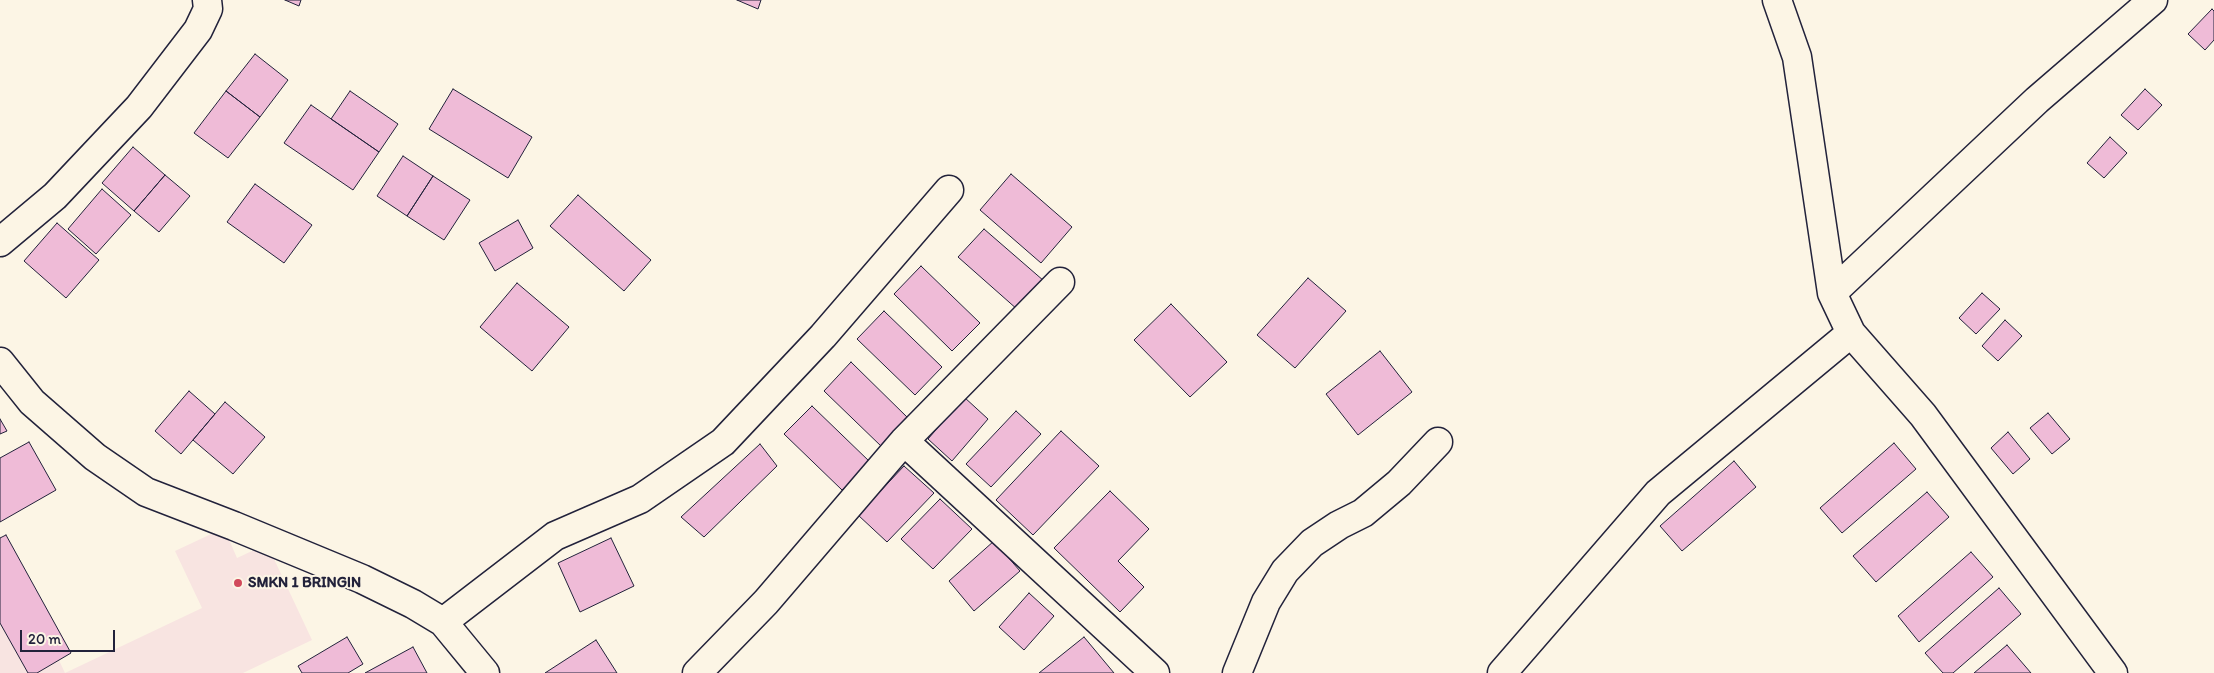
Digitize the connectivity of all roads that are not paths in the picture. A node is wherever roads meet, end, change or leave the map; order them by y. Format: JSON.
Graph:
{"nodes":[{"id":1,"x":207,"y":0,"type":"edge"},
{"id":2,"x":1777,"y":0,"type":"edge"},
{"id":3,"x":2153,"y":0,"type":"edge"},
{"id":4,"x":949,"y":190,"type":"dead end"},
{"id":5,"x":0,"y":242,"type":"edge"},
{"id":6,"x":1060,"y":282,"type":"dead end"},
{"id":7,"x":1832,"y":293,"type":"junction"},
{"id":8,"x":1851,"y":334,"type":"junction"},
{"id":9,"x":0,"y":362,"type":"edge"},
{"id":10,"x":904,"y":441,"type":"junction"},
{"id":11,"x":1438,"y":442,"type":"dead end"},
{"id":12,"x":443,"y":622,"type":"junction"},
{"id":13,"x":485,"y":673,"type":"edge"},
{"id":14,"x":697,"y":673,"type":"edge"},
{"id":15,"x":1154,"y":673,"type":"edge"},
{"id":16,"x":1238,"y":673,"type":"edge"},
{"id":17,"x":1502,"y":673,"type":"edge"},
{"id":18,"x":2113,"y":673,"type":"edge"}],
"edges":[{"from":1,"to":5,"type":"street"},
{"from":2,"to":7,"type":"street"},
{"from":3,"to":7,"type":"street"},
{"from":4,"to":12,"type":"street"},
{"from":6,"to":10,"type":"street"},
{"from":7,"to":8,"type":"street"},
{"from":8,"to":17,"type":"street"},
{"from":8,"to":18,"type":"street"},
{"from":9,"to":12,"type":"street"},
{"from":10,"to":14,"type":"street"},
{"from":10,"to":15,"type":"street"},
{"from":11,"to":16,"type":"street"},
{"from":12,"to":13,"type":"street"}]}
